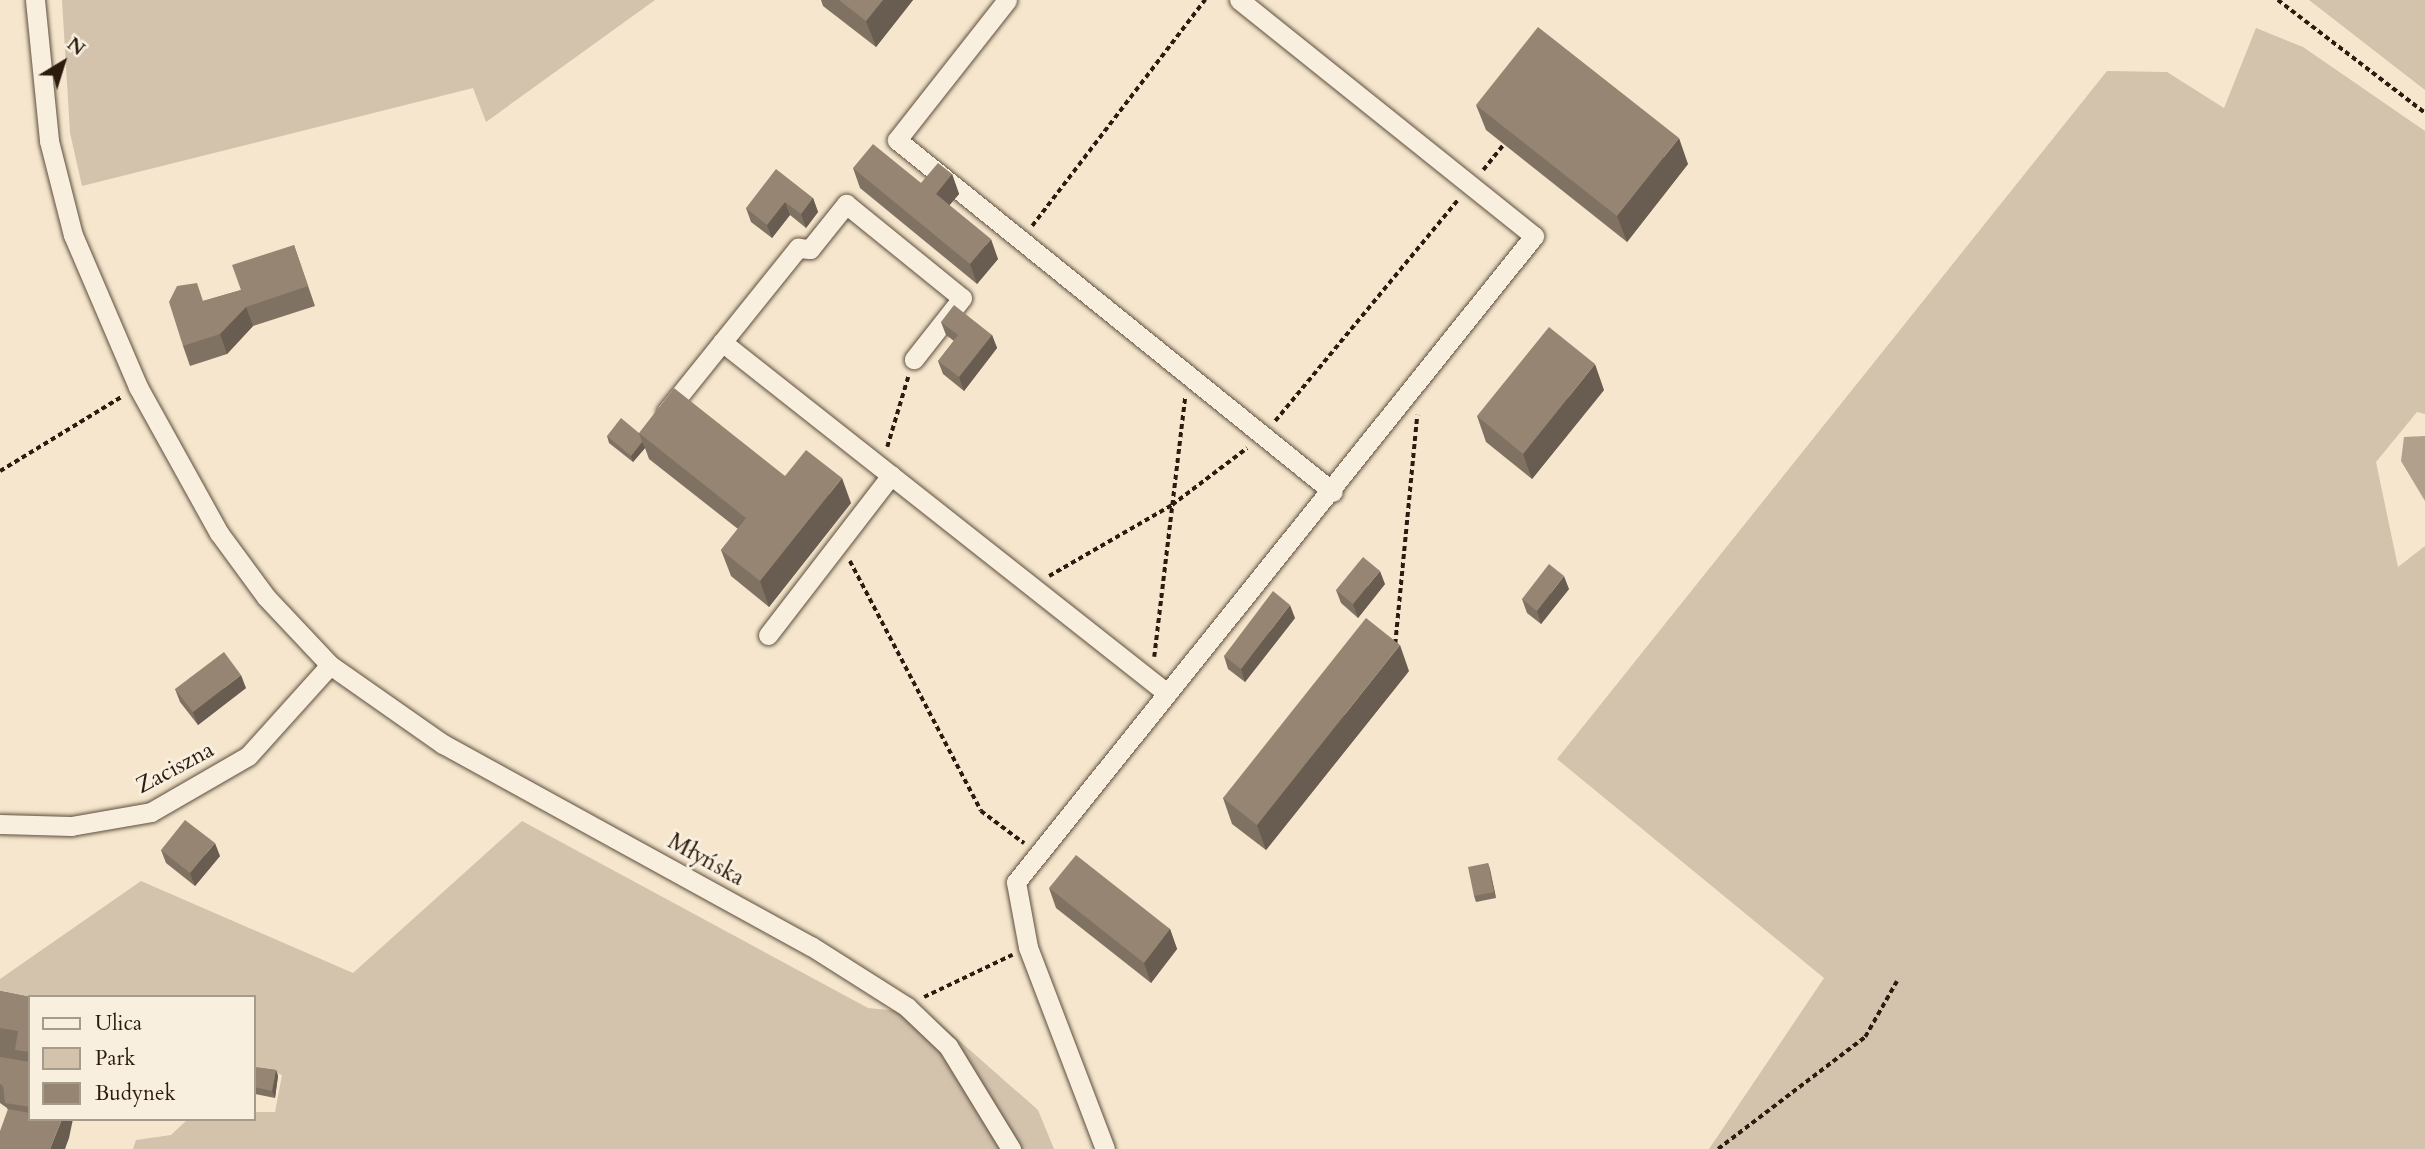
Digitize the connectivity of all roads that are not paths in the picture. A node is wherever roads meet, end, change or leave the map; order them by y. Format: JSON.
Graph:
{"nodes":[{"id":1,"x":35,"y":0,"type":"edge"},
{"id":2,"x":1007,"y":0,"type":"edge"},
{"id":3,"x":1239,"y":0,"type":"edge"},
{"id":4,"x":722,"y":342,"type":"junction"},
{"id":5,"x":914,"y":359,"type":"road end"},
{"id":6,"x":666,"y":412,"type":"edge"},
{"id":7,"x":886,"y":471,"type":"junction"},
{"id":8,"x":1333,"y":492,"type":"junction"},
{"id":9,"x":768,"y":635,"type":"dead end"},
{"id":10,"x":330,"y":664,"type":"junction"},
{"id":11,"x":1167,"y":693,"type":"junction"},
{"id":12,"x":0,"y":824,"type":"edge"},
{"id":13,"x":1011,"y":1149,"type":"edge"},
{"id":14,"x":1105,"y":1149,"type":"edge"}],
"edges":[{"from":1,"to":10,"type":"street","name":"Młyńska"},
{"from":2,"to":8,"type":"street"},
{"from":3,"to":8,"type":"street"},
{"from":4,"to":5,"type":"street"},
{"from":4,"to":6,"type":"street"},
{"from":4,"to":7,"type":"street"},
{"from":7,"to":9,"type":"street"},
{"from":7,"to":11,"type":"street"},
{"from":8,"to":11,"type":"street"},
{"from":10,"to":12,"type":"street","name":"Zaciszna"},
{"from":10,"to":13,"type":"street","name":"Młyńska"},
{"from":11,"to":14,"type":"street"}]}
